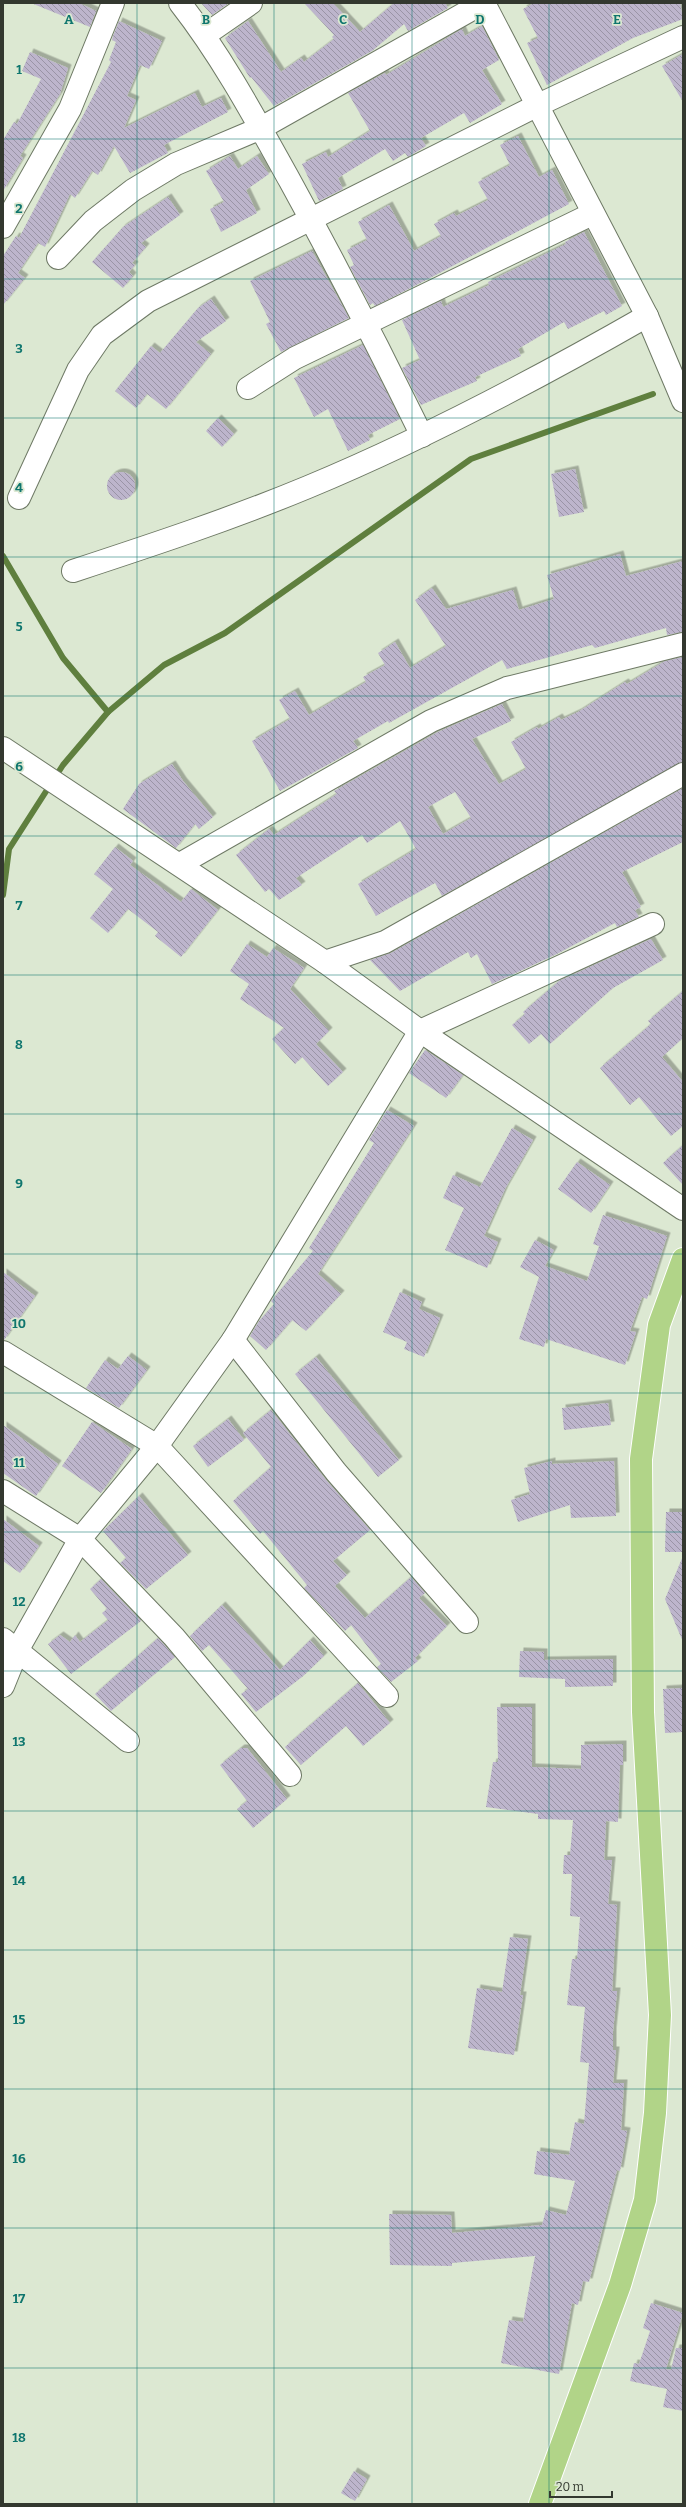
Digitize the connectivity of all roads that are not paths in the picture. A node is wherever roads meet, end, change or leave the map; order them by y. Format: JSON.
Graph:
{"nodes":[{"id":1,"x":113,"y":3,"type":"edge"},
{"id":2,"x":180,"y":3,"type":"edge"},
{"id":3,"x":251,"y":3,"type":"edge"},
{"id":4,"x":484,"y":3,"type":"edge"},
{"id":5,"x":205,"y":35,"type":"junction"},
{"id":6,"x":683,"y":37,"type":"edge"},
{"id":7,"x":536,"y":106,"type":"junction"},
{"id":8,"x":261,"y":128,"type":"junction"},
{"id":9,"x":592,"y":214,"type":"junction"},
{"id":10,"x":310,"y":218,"type":"junction"},
{"id":11,"x":3,"y":227,"type":"edge"},
{"id":12,"x":58,"y":258,"type":"dead end"},
{"id":13,"x":647,"y":316,"type":"junction"},
{"id":14,"x":367,"y":323,"type":"junction"},
{"id":15,"x":248,"y":388,"type":"dead end"},
{"id":16,"x":683,"y":401,"type":"edge"},
{"id":17,"x":422,"y":436,"type":"junction"},
{"id":18,"x":19,"y":498,"type":"dead end"},
{"id":19,"x":73,"y":571,"type":"dead end"},
{"id":20,"x":683,"y":644,"type":"edge"},
{"id":21,"x":3,"y":748,"type":"edge"},
{"id":22,"x":683,"y":774,"type":"edge"},
{"id":23,"x":180,"y":864,"type":"junction"},
{"id":24,"x":654,"y":924,"type":"dead end"},
{"id":25,"x":325,"y":962,"type":"junction"},
{"id":26,"x":420,"y":1031,"type":"junction"},
{"id":27,"x":683,"y":1209,"type":"edge"},
{"id":28,"x":683,"y":1259,"type":"edge"},
{"id":29,"x":233,"y":1340,"type":"junction"},
{"id":30,"x":3,"y":1352,"type":"edge"},
{"id":31,"x":157,"y":1446,"type":"junction"},
{"id":32,"x":3,"y":1490,"type":"edge"},
{"id":33,"x":80,"y":1539,"type":"junction"},
{"id":34,"x":467,"y":1622,"type":"dead end"},
{"id":35,"x":10,"y":1644,"type":"edge"},
{"id":36,"x":3,"y":1686,"type":"edge"},
{"id":37,"x":387,"y":1696,"type":"dead end"},
{"id":38,"x":128,"y":1741,"type":"dead end"},
{"id":39,"x":290,"y":1775,"type":"dead end"},
{"id":40,"x":540,"y":2504,"type":"edge"}],
"edges":[{"from":1,"to":11,"type":"street"},
{"from":2,"to":5,"type":"street"},
{"from":3,"to":5,"type":"street"},
{"from":4,"to":7,"type":"street"},
{"from":4,"to":8,"type":"street"},
{"from":5,"to":8,"type":"street"},
{"from":6,"to":7,"type":"street"},
{"from":7,"to":9,"type":"street"},
{"from":7,"to":10,"type":"street"},
{"from":8,"to":10,"type":"street"},
{"from":8,"to":12,"type":"street"},
{"from":9,"to":13,"type":"street"},
{"from":9,"to":14,"type":"street"},
{"from":10,"to":14,"type":"street"},
{"from":10,"to":18,"type":"street"},
{"from":13,"to":16,"type":"street"},
{"from":13,"to":17,"type":"street"},
{"from":14,"to":15,"type":"street"},
{"from":14,"to":17,"type":"street"},
{"from":17,"to":19,"type":"street"},
{"from":20,"to":23,"type":"street"},
{"from":21,"to":23,"type":"street"},
{"from":22,"to":25,"type":"street"},
{"from":23,"to":25,"type":"street"},
{"from":24,"to":26,"type":"street"},
{"from":25,"to":26,"type":"street"},
{"from":26,"to":27,"type":"street"},
{"from":26,"to":29,"type":"street"},
{"from":28,"to":40,"type":"main road"},
{"from":29,"to":31,"type":"street"},
{"from":29,"to":34,"type":"street"},
{"from":30,"to":31,"type":"street"},
{"from":31,"to":33,"type":"street"},
{"from":31,"to":37,"type":"street"},
{"from":32,"to":33,"type":"street"},
{"from":33,"to":35,"type":"street"},
{"from":33,"to":39,"type":"street"},
{"from":35,"to":36,"type":"street"},
{"from":35,"to":38,"type":"street"}]}
